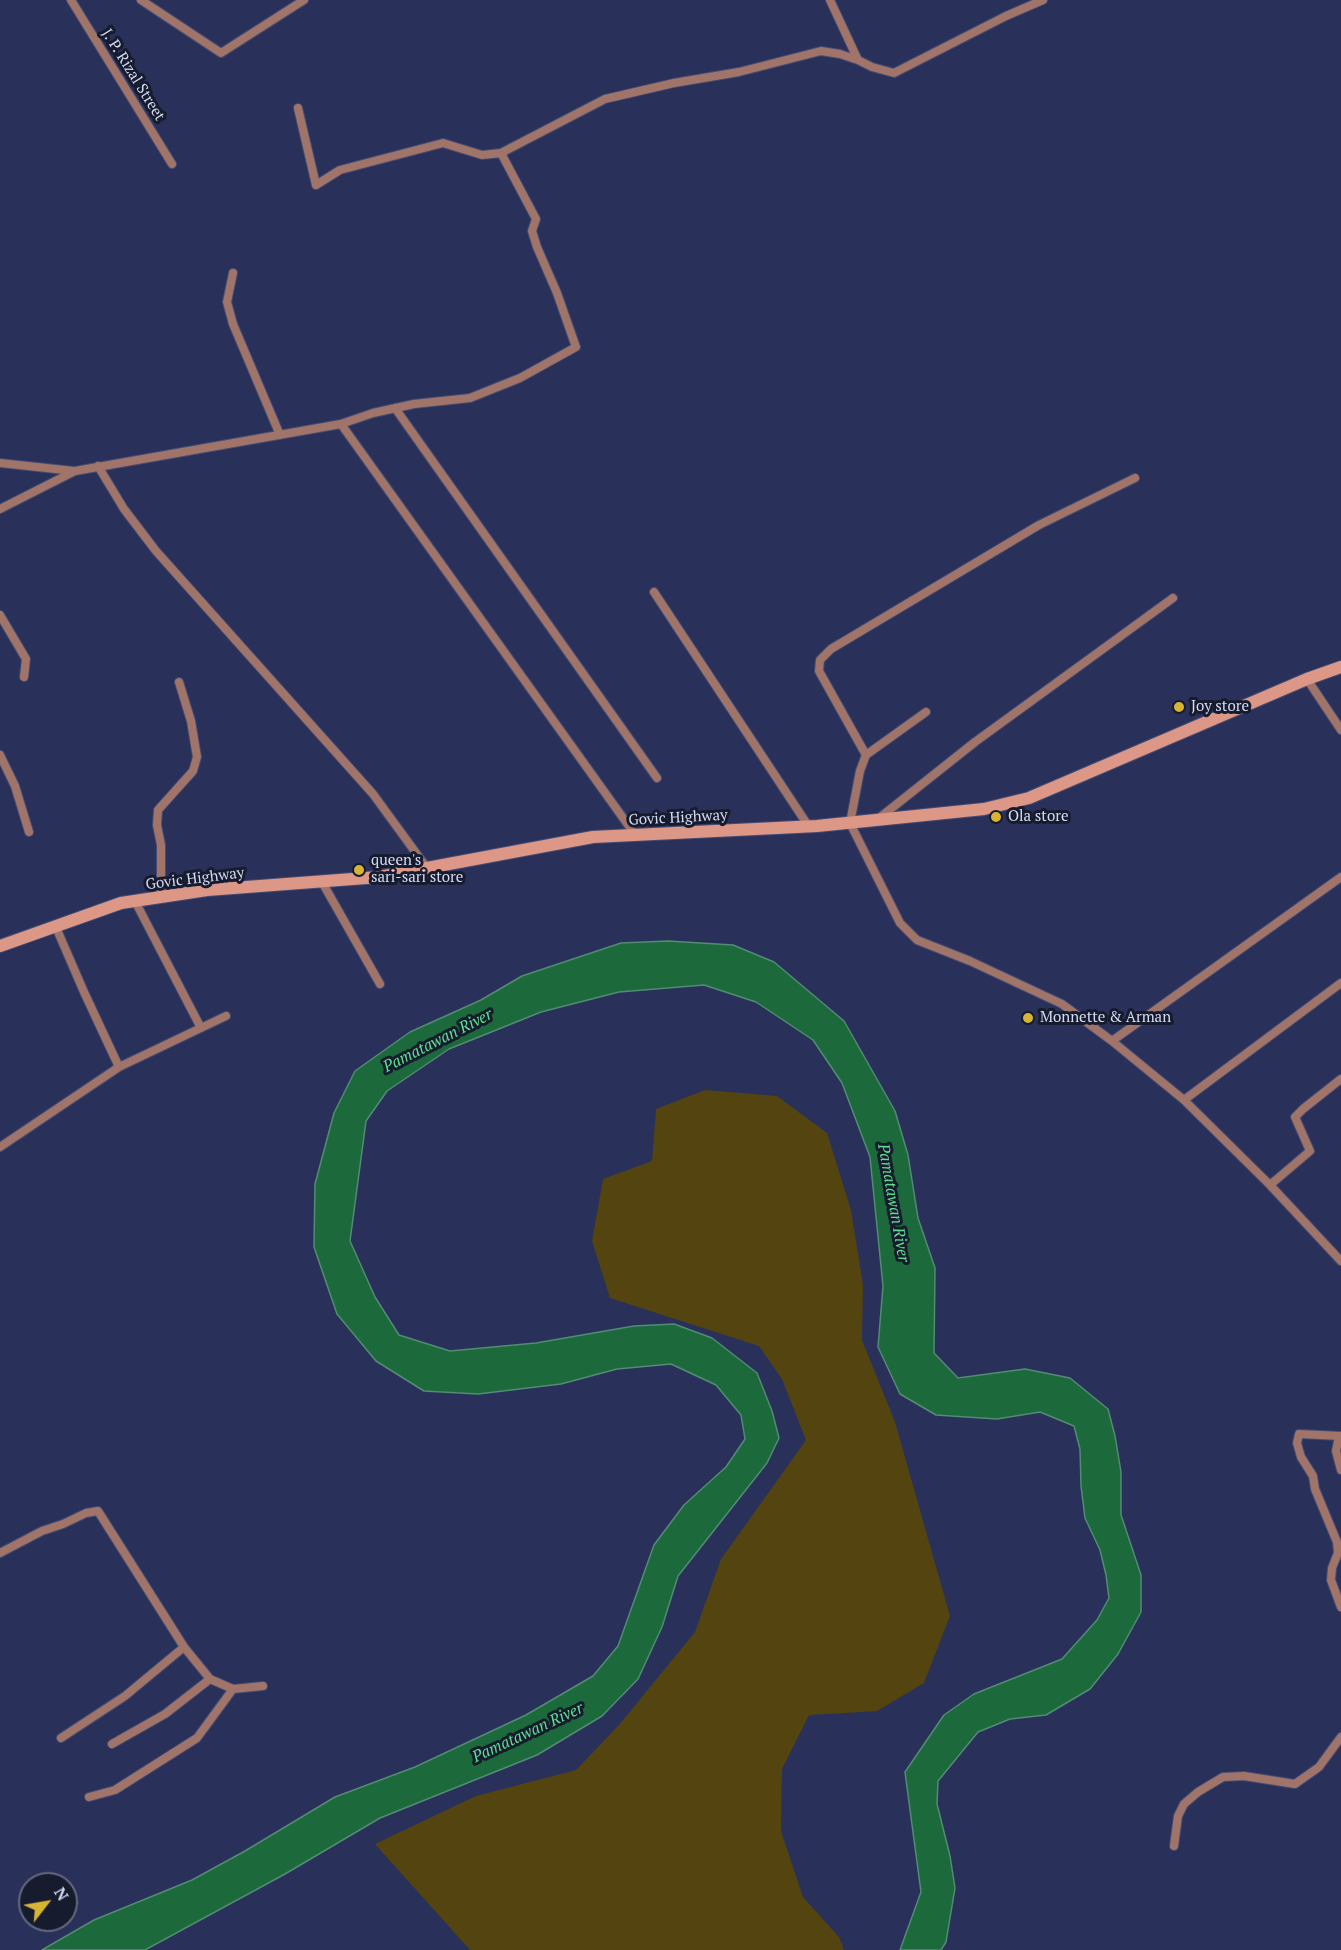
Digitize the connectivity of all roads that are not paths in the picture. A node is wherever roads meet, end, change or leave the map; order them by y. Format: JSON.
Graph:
{"nodes":[{"id":1,"x":71,"y":0,"type":"edge"},
{"id":2,"x":141,"y":0,"type":"edge"},
{"id":3,"x":304,"y":0,"type":"edge"},
{"id":4,"x":830,"y":0,"type":"edge"},
{"id":5,"x":1043,"y":0,"type":"edge"},
{"id":6,"x":858,"y":60,"type":"junction"},
{"id":7,"x":298,"y":108,"type":"dead end"},
{"id":8,"x":501,"y":153,"type":"junction"},
{"id":9,"x":172,"y":164,"type":"dead end"},
{"id":10,"x":233,"y":273,"type":"dead end"},
{"id":11,"x":395,"y":408,"type":"junction"},
{"id":12,"x":340,"y":424,"type":"junction"},
{"id":13,"x":280,"y":435,"type":"junction"},
{"id":14,"x":0,"y":464,"type":"edge"},
{"id":15,"x":98,"y":466,"type":"junction"},
{"id":16,"x":75,"y":471,"type":"junction"},
{"id":17,"x":1135,"y":478,"type":"dead end"},
{"id":18,"x":0,"y":509,"type":"edge"},
{"id":19,"x":654,"y":592,"type":"dead end"},
{"id":20,"x":1173,"y":598,"type":"dead end"},
{"id":21,"x":0,"y":615,"type":"edge"},
{"id":22,"x":1341,"y":667,"type":"edge"},
{"id":23,"x":24,"y":677,"type":"dead end"},
{"id":24,"x":1307,"y":679,"type":"junction"},
{"id":25,"x":179,"y":682,"type":"dead end"},
{"id":26,"x":926,"y":712,"type":"dead end"},
{"id":27,"x":1341,"y":730,"type":"edge"},
{"id":28,"x":0,"y":755,"type":"edge"},
{"id":29,"x":866,"y":755,"type":"junction"},
{"id":30,"x":657,"y":778,"type":"dead end"},
{"id":31,"x":877,"y":821,"type":"junction"},
{"id":32,"x":850,"y":823,"type":"junction"},
{"id":33,"x":809,"y":827,"type":"junction"},
{"id":34,"x":29,"y":832,"type":"dead end"},
{"id":35,"x":636,"y":836,"type":"junction"},
{"id":36,"x":427,"y":868,"type":"junction"},
{"id":37,"x":1341,"y":877,"type":"edge"},
{"id":38,"x":322,"y":882,"type":"junction"},
{"id":39,"x":161,"y":897,"type":"junction"},
{"id":40,"x":135,"y":901,"type":"junction"},
{"id":41,"x":55,"y":925,"type":"junction"},
{"id":42,"x":0,"y":946,"type":"edge"},
{"id":43,"x":1341,"y":983,"type":"edge"},
{"id":44,"x":380,"y":984,"type":"dead end"},
{"id":45,"x":226,"y":1016,"type":"dead end"},
{"id":46,"x":201,"y":1028,"type":"junction"},
{"id":47,"x":1112,"y":1041,"type":"junction"},
{"id":48,"x":119,"y":1067,"type":"junction"},
{"id":49,"x":1341,"y":1079,"type":"edge"},
{"id":50,"x":1184,"y":1100,"type":"junction"},
{"id":51,"x":0,"y":1147,"type":"edge"},
{"id":52,"x":1270,"y":1185,"type":"junction"},
{"id":53,"x":1341,"y":1261,"type":"edge"},
{"id":54,"x":1340,"y":1436,"type":"edge"},
{"id":55,"x":1341,"y":1470,"type":"edge"},
{"id":56,"x":0,"y":1553,"type":"edge"},
{"id":57,"x":1341,"y":1606,"type":"edge"},
{"id":58,"x":184,"y":1647,"type":"junction"},
{"id":59,"x":210,"y":1679,"type":"junction"},
{"id":60,"x":263,"y":1686,"type":"dead end"},
{"id":61,"x":233,"y":1689,"type":"junction"},
{"id":62,"x":1341,"y":1737,"type":"edge"},
{"id":63,"x":61,"y":1738,"type":"dead end"},
{"id":64,"x":112,"y":1744,"type":"dead end"},
{"id":65,"x":89,"y":1797,"type":"dead end"},
{"id":66,"x":1174,"y":1846,"type":"dead end"}],
"edges":[{"from":1,"to":9,"type":"street","name":"J. P. Rizal Street"},
{"from":2,"to":3,"type":"street"},
{"from":4,"to":6,"type":"street"},
{"from":5,"to":6,"type":"street"},
{"from":6,"to":8,"type":"street"},
{"from":7,"to":8,"type":"street"},
{"from":8,"to":11,"type":"street"},
{"from":10,"to":13,"type":"street"},
{"from":11,"to":12,"type":"street"},
{"from":11,"to":30,"type":"street"},
{"from":12,"to":13,"type":"street"},
{"from":12,"to":35,"type":"street"},
{"from":13,"to":15,"type":"street"},
{"from":14,"to":16,"type":"street"},
{"from":15,"to":16,"type":"street"},
{"from":15,"to":36,"type":"street"},
{"from":16,"to":18,"type":"street"},
{"from":17,"to":29,"type":"street"},
{"from":19,"to":33,"type":"street"},
{"from":20,"to":31,"type":"street"},
{"from":21,"to":23,"type":"street"},
{"from":22,"to":24,"type":"main road","name":"Govic Highway"},
{"from":24,"to":27,"type":"street"},
{"from":24,"to":31,"type":"main road","name":"Govic Highway"},
{"from":25,"to":39,"type":"street"},
{"from":26,"to":29,"type":"street"},
{"from":28,"to":34,"type":"street"},
{"from":29,"to":32,"type":"street"},
{"from":31,"to":32,"type":"main road","name":"Govic Highway"},
{"from":32,"to":33,"type":"main road","name":"Govic Highway"},
{"from":32,"to":47,"type":"street"},
{"from":33,"to":35,"type":"main road","name":"Govic Highway"},
{"from":35,"to":36,"type":"main road","name":"Govic Highway"},
{"from":36,"to":38,"type":"main road","name":"Govic Highway"},
{"from":37,"to":47,"type":"street"},
{"from":38,"to":39,"type":"main road","name":"Govic Highway"},
{"from":38,"to":44,"type":"street"},
{"from":39,"to":40,"type":"main road","name":"Govic Highway"},
{"from":40,"to":41,"type":"main road","name":"Govic Highway"},
{"from":40,"to":46,"type":"street"},
{"from":41,"to":42,"type":"main road","name":"Govic Highway"},
{"from":41,"to":48,"type":"street"},
{"from":43,"to":50,"type":"street"},
{"from":45,"to":46,"type":"street"},
{"from":46,"to":48,"type":"street"},
{"from":47,"to":50,"type":"street"},
{"from":48,"to":51,"type":"street"},
{"from":49,"to":52,"type":"street"},
{"from":50,"to":52,"type":"street"},
{"from":52,"to":53,"type":"street"},
{"from":54,"to":55,"type":"street"},
{"from":54,"to":57,"type":"street"},
{"from":56,"to":58,"type":"street"},
{"from":58,"to":59,"type":"street"},
{"from":58,"to":63,"type":"street"},
{"from":59,"to":61,"type":"street"},
{"from":59,"to":64,"type":"street"},
{"from":60,"to":61,"type":"street"},
{"from":61,"to":65,"type":"street"},
{"from":62,"to":66,"type":"street"}]}
